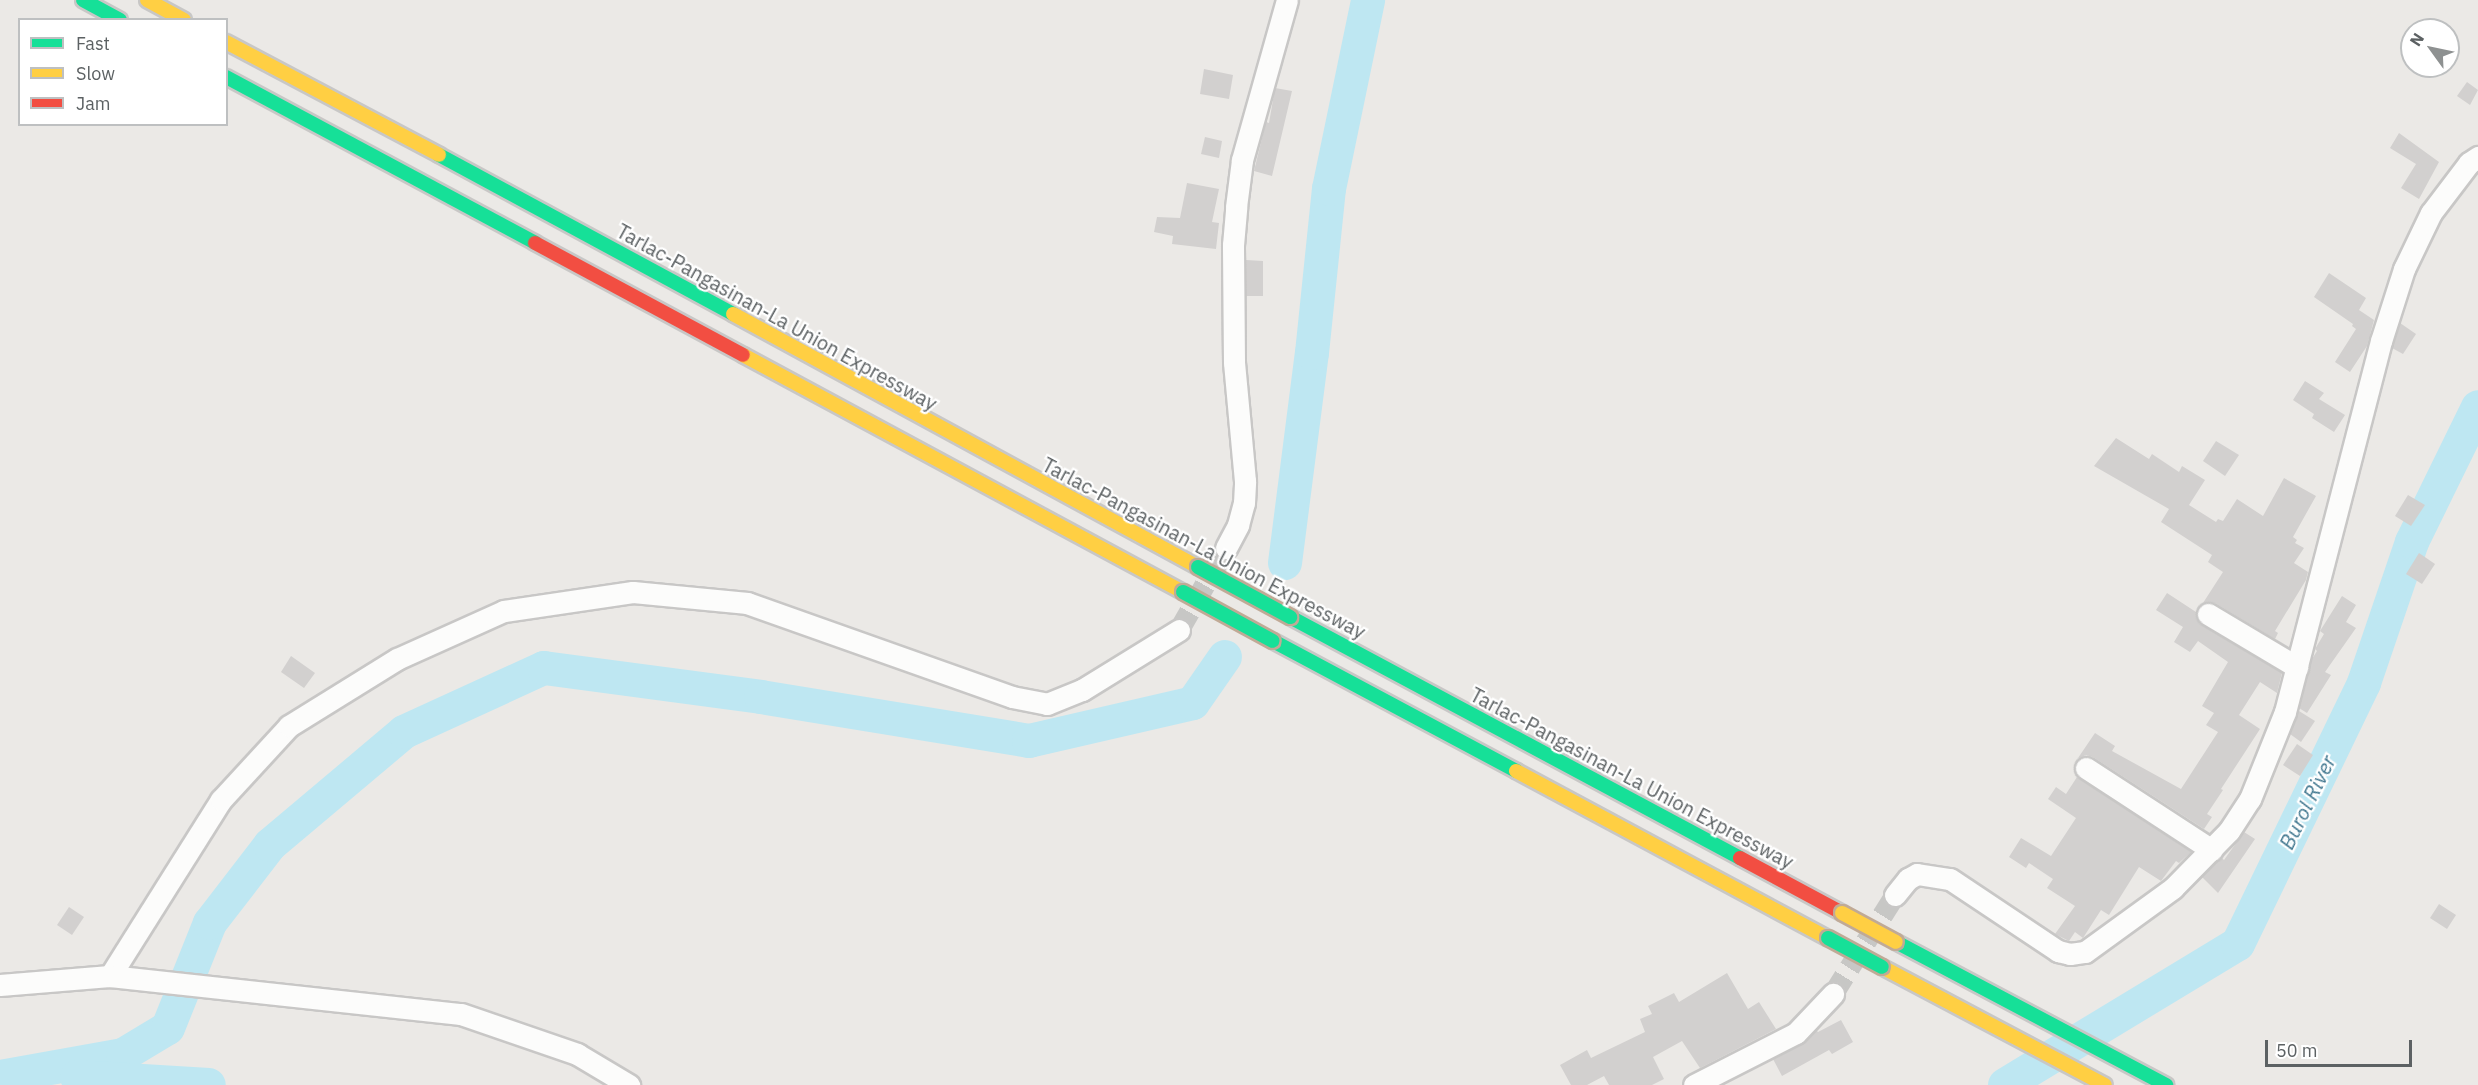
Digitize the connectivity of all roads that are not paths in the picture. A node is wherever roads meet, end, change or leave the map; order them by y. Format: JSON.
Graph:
{"nodes":[{"id":1,"x":83,"y":0,"type":"edge"},
{"id":2,"x":147,"y":0,"type":"edge"},
{"id":3,"x":1287,"y":0,"type":"edge"},
{"id":4,"x":116,"y":18,"type":"edge"},
{"id":5,"x":180,"y":18,"type":"edge"},
{"id":6,"x":228,"y":43,"type":"edge"},
{"id":7,"x":228,"y":78,"type":"edge"},
{"id":8,"x":2478,"y":157,"type":"edge"},
{"id":9,"x":1226,"y":548,"type":"tunnel mouth"},
{"id":10,"x":2208,"y":614,"type":"dead end"},
{"id":11,"x":1179,"y":630,"type":"tunnel mouth"},
{"id":12,"x":2297,"y":667,"type":"junction"},
{"id":13,"x":2086,"y":768,"type":"dead end"},
{"id":14,"x":2212,"y":850,"type":"junction"},
{"id":15,"x":1895,"y":895,"type":"tunnel mouth"},
{"id":16,"x":110,"y":976,"type":"junction"},
{"id":17,"x":0,"y":985,"type":"edge"},
{"id":18,"x":1833,"y":993,"type":"tunnel mouth"},
{"id":19,"x":629,"y":1085,"type":"edge"},
{"id":20,"x":1695,"y":1085,"type":"edge"},
{"id":21,"x":2105,"y":1085,"type":"edge"},
{"id":22,"x":2166,"y":1085,"type":"edge"}],
"edges":[{"from":1,"to":4,"type":"highway"},
{"from":2,"to":5,"type":"highway"},
{"from":3,"to":9,"type":"street"},
{"from":6,"to":22,"type":"highway","name":"Tarlac-Pangasinan-La Union Expressway","bridge":true},
{"from":7,"to":21,"type":"highway","bridge":true},
{"from":8,"to":12,"type":"street"},
{"from":10,"to":12,"type":"street"},
{"from":11,"to":16,"type":"street"},
{"from":12,"to":14,"type":"street"},
{"from":13,"to":14,"type":"street"},
{"from":14,"to":15,"type":"street"},
{"from":16,"to":17,"type":"street"},
{"from":16,"to":19,"type":"street"},
{"from":18,"to":20,"type":"street"}]}
